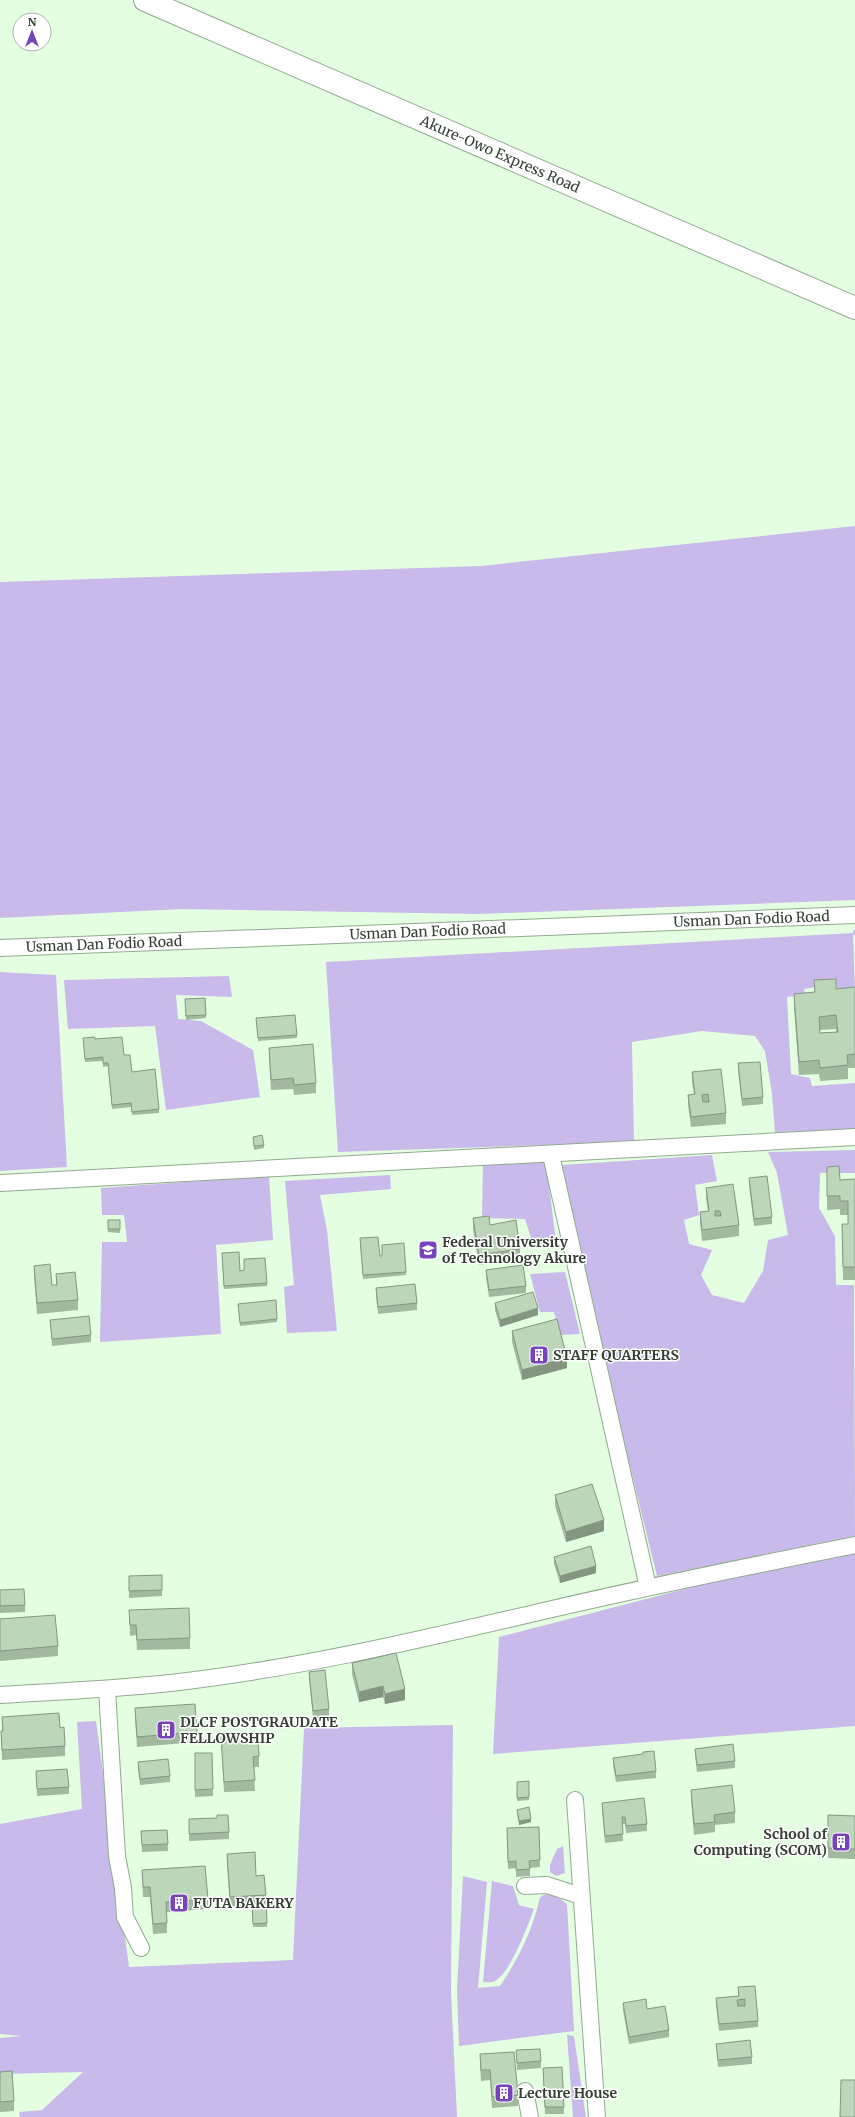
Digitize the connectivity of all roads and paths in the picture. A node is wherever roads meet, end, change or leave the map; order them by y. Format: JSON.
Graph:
{"nodes":[{"id":1,"x":145,"y":0,"type":"edge"},
{"id":2,"x":855,"y":308,"type":"edge"},
{"id":3,"x":855,"y":915,"type":"edge"},
{"id":4,"x":0,"y":948,"type":"edge"},
{"id":5,"x":855,"y":1137,"type":"edge"},
{"id":6,"x":551,"y":1155,"type":"junction"},
{"id":7,"x":0,"y":1183,"type":"edge"},
{"id":8,"x":855,"y":1545,"type":"edge"},
{"id":9,"x":648,"y":1587,"type":"junction"},
{"id":10,"x":107,"y":1688,"type":"junction"},
{"id":11,"x":0,"y":1694,"type":"edge"},
{"id":12,"x":575,"y":1800,"type":"dead end"},
{"id":13,"x":524,"y":1886,"type":"dead end"},
{"id":14,"x":581,"y":1896,"type":"junction"},
{"id":15,"x":141,"y":1948,"type":"dead end"},
{"id":16,"x":525,"y":2091,"type":"dead end"},
{"id":17,"x":530,"y":2117,"type":"edge"},
{"id":18,"x":597,"y":2117,"type":"edge"}],
"edges":[{"from":1,"to":2,"type":"highway","name":"Akure-Owo Express Road"},
{"from":3,"to":4,"type":"street","name":"Usman Dan Fodio Road"},
{"from":5,"to":6,"type":"street"},
{"from":6,"to":7,"type":"street"},
{"from":6,"to":9,"type":"street"},
{"from":8,"to":9,"type":"street"},
{"from":9,"to":10,"type":"street"},
{"from":10,"to":11,"type":"street"},
{"from":10,"to":15,"type":"street"},
{"from":12,"to":14,"type":"street"},
{"from":13,"to":14,"type":"street"},
{"from":14,"to":18,"type":"street"},
{"from":16,"to":17,"type":"street"}]}
